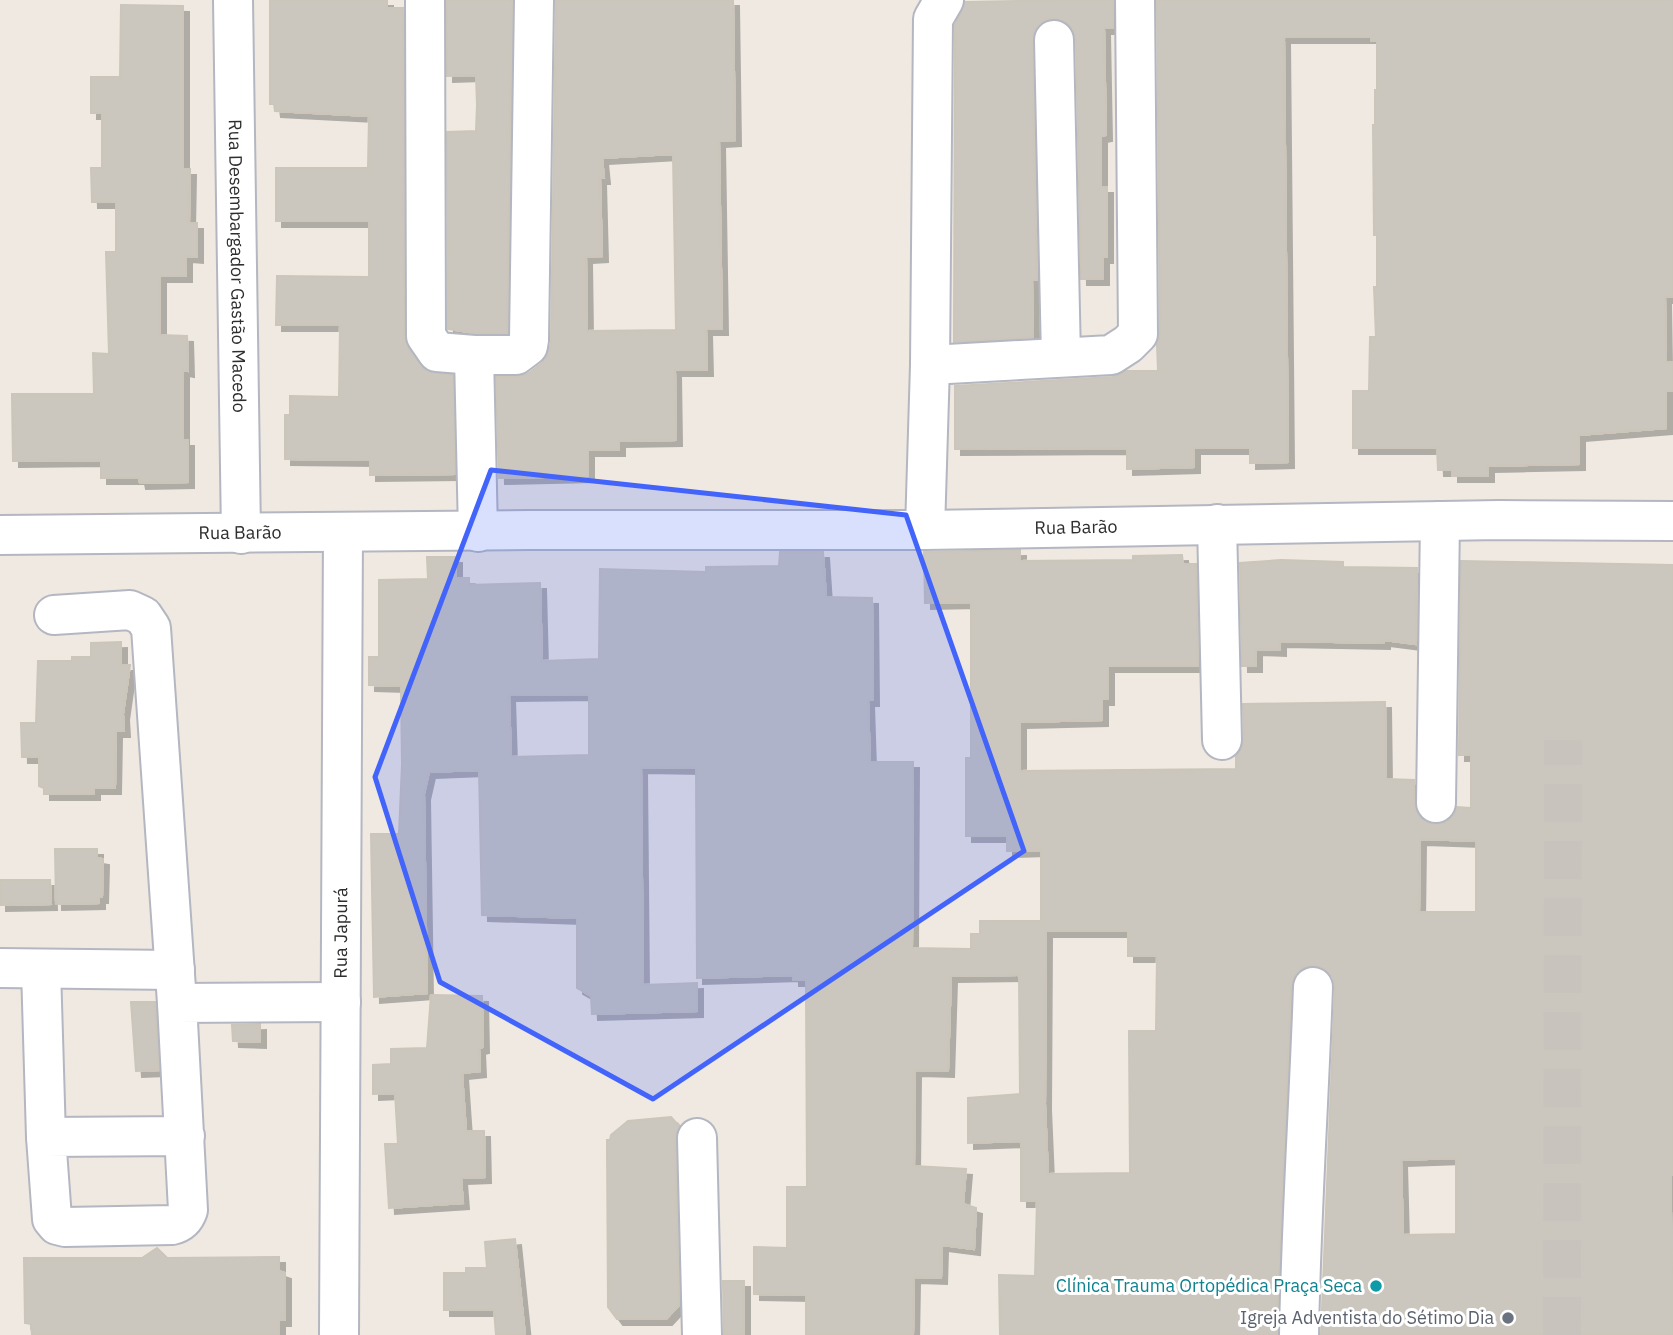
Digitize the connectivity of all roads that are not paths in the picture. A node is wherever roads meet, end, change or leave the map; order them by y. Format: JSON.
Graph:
{"nodes":[{"id":1,"x":233,"y":0,"type":"edge"},
{"id":2,"x":425,"y":0,"type":"edge"},
{"id":3,"x":534,"y":0,"type":"edge"},
{"id":4,"x":944,"y":0,"type":"edge"},
{"id":5,"x":1135,"y":0,"type":"edge"},
{"id":6,"x":1054,"y":40,"type":"dead end"},
{"id":7,"x":474,"y":355,"type":"junction"},
{"id":8,"x":1061,"y":358,"type":"junction"},
{"id":9,"x":930,"y":365,"type":"junction"},
{"id":10,"x":1440,"y":521,"type":"junction"},
{"id":11,"x":1673,"y":522,"type":"edge"},
{"id":12,"x":1217,"y":524,"type":"junction"},
{"id":13,"x":925,"y":530,"type":"junction"},
{"id":14,"x":343,"y":532,"type":"junction"},
{"id":15,"x":478,"y":532,"type":"junction"},
{"id":16,"x":241,"y":534,"type":"junction"},
{"id":17,"x":0,"y":535,"type":"edge"},
{"id":18,"x":54,"y":615,"type":"dead end"},
{"id":19,"x":1222,"y":740,"type":"dead end"},
{"id":20,"x":1436,"y":803,"type":"dead end"},
{"id":21,"x":0,"y":968,"type":"edge"},
{"id":22,"x":41,"y":969,"type":"junction"},
{"id":23,"x":176,"y":986,"type":"junction"},
{"id":24,"x":1313,"y":987,"type":"dead end"},
{"id":25,"x":341,"y":1002,"type":"junction"},
{"id":26,"x":185,"y":1136,"type":"junction"},
{"id":27,"x":46,"y":1137,"type":"junction"},
{"id":28,"x":697,"y":1138,"type":"dead end"},
{"id":29,"x":339,"y":1335,"type":"edge"},
{"id":30,"x":702,"y":1335,"type":"edge"},
{"id":31,"x":1299,"y":1335,"type":"edge"}],
"edges":[{"from":1,"to":16,"type":"street","name":"Rua Desembargador Gastão Macedo"},
{"from":2,"to":7,"type":"street"},
{"from":3,"to":7,"type":"street"},
{"from":4,"to":9,"type":"street"},
{"from":5,"to":8,"type":"street"},
{"from":6,"to":8,"type":"street"},
{"from":7,"to":15,"type":"street"},
{"from":8,"to":9,"type":"street"},
{"from":9,"to":13,"type":"street"},
{"from":10,"to":11,"type":"street","name":"Rua Barão"},
{"from":10,"to":12,"type":"street","name":"Rua Barão"},
{"from":10,"to":20,"type":"street"},
{"from":12,"to":13,"type":"street","name":"Rua Barão"},
{"from":12,"to":19,"type":"street"},
{"from":13,"to":15,"type":"street","name":"Rua Barão"},
{"from":14,"to":15,"type":"street","name":"Rua Barão"},
{"from":14,"to":16,"type":"street","name":"Rua Barão"},
{"from":14,"to":25,"type":"street","name":"Rua Japurá"},
{"from":16,"to":17,"type":"street","name":"Rua Barão"},
{"from":18,"to":23,"type":"street"},
{"from":21,"to":22,"type":"street"},
{"from":22,"to":23,"type":"street"},
{"from":22,"to":27,"type":"street"},
{"from":23,"to":25,"type":"street"},
{"from":23,"to":26,"type":"street"},
{"from":24,"to":31,"type":"street"},
{"from":25,"to":29,"type":"street","name":"Rua Japurá"},
{"from":26,"to":27,"type":"street"},
{"from":26,"to":27,"type":"street"},
{"from":28,"to":30,"type":"street"}]}
